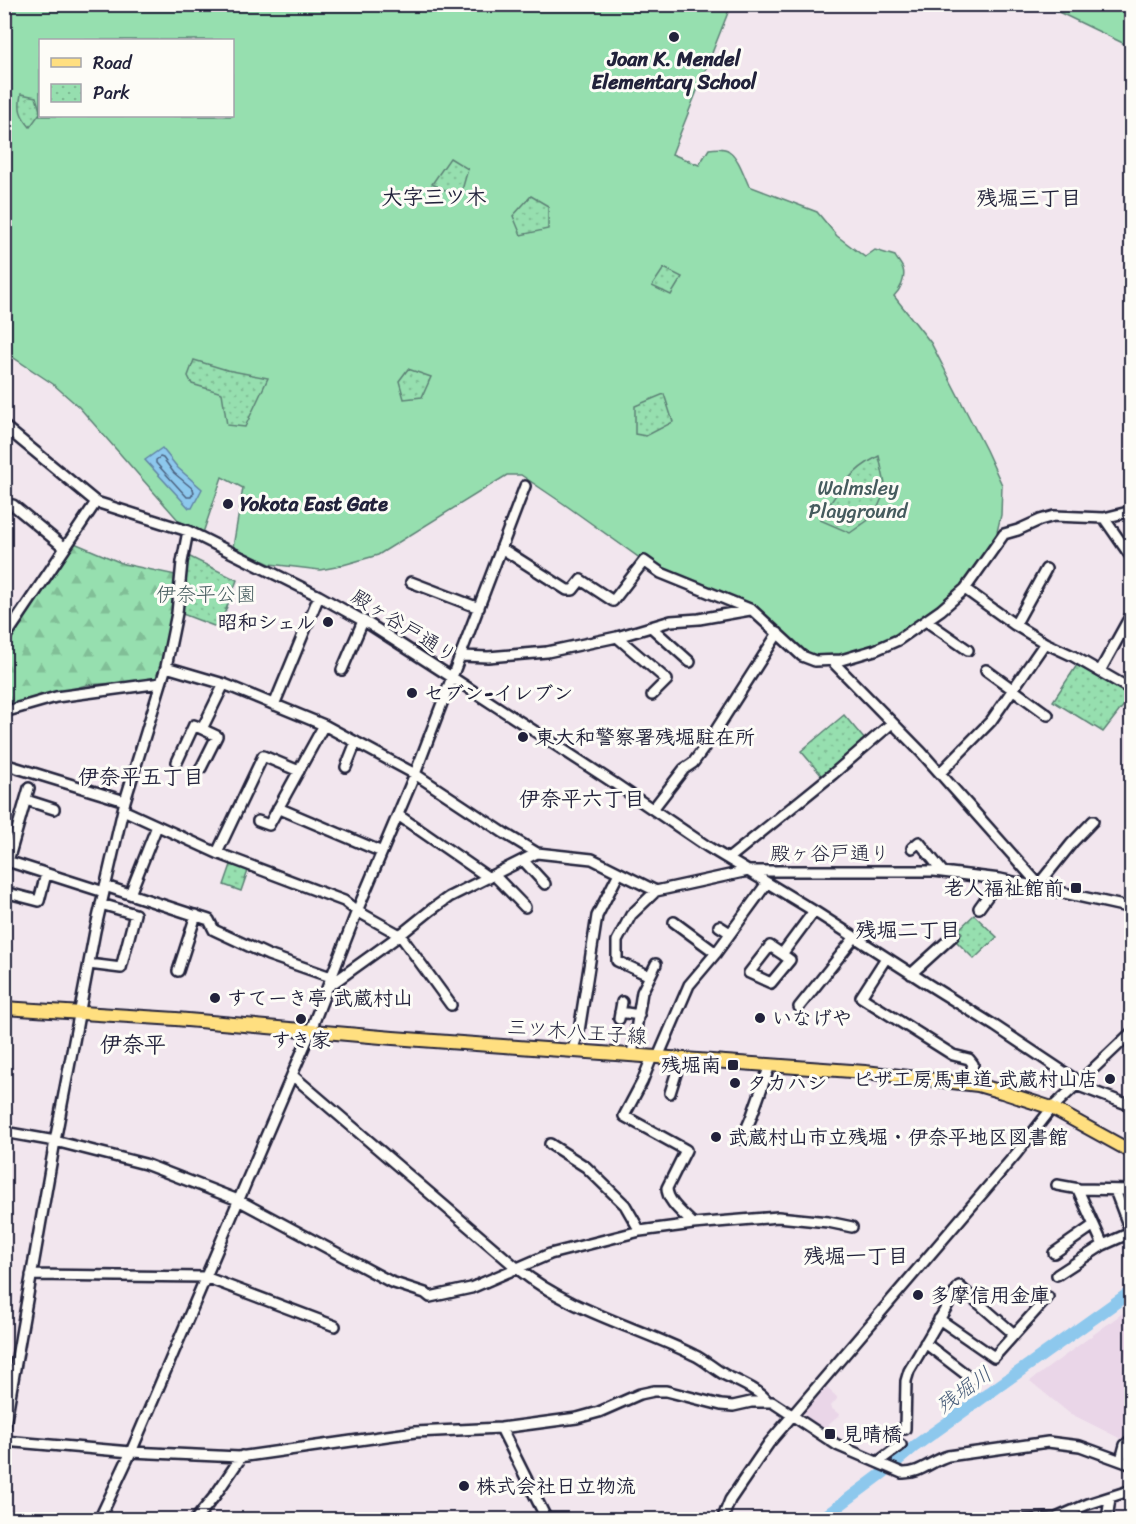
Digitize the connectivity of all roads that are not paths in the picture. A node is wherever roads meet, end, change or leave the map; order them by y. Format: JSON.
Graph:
{"nodes":[{"id":1,"x":4,"y":426,"type":"edge"},
{"id":2,"x":525,"y":486,"type":"dead end"},
{"id":3,"x":96,"y":502,"type":"junction"},
{"id":4,"x":12,"y":505,"type":"dead end"},
{"id":5,"x":1131,"y":511,"type":"edge"},
{"id":6,"x":1104,"y":518,"type":"junction"},
{"id":7,"x":188,"y":531,"type":"junction"},
{"id":8,"x":65,"y":548,"type":"junction"},
{"id":9,"x":501,"y":548,"type":"junction"},
{"id":10,"x":1131,"y":553,"type":"edge"},
{"id":11,"x":1046,"y":569,"type":"dead end"},
{"id":12,"x":411,"y":582,"type":"dead end"},
{"id":13,"x":965,"y":589,"type":"junction"},
{"id":14,"x":319,"y":596,"type":"junction"},
{"id":15,"x":478,"y":608,"type":"junction"},
{"id":16,"x":752,"y":610,"type":"junction"},
{"id":17,"x":1131,"y":613,"type":"edge"},
{"id":18,"x":363,"y":621,"type":"junction"},
{"id":19,"x":926,"y":621,"type":"junction"},
{"id":20,"x":1015,"y":625,"type":"junction"},
{"id":21,"x":651,"y":627,"type":"junction"},
{"id":22,"x":778,"y":633,"type":"junction"},
{"id":23,"x":617,"y":637,"type":"junction"},
{"id":24,"x":4,"y":639,"type":"edge"},
{"id":25,"x":1045,"y":643,"type":"junction"},
{"id":26,"x":968,"y":650,"type":"dead end"},
{"id":27,"x":461,"y":656,"type":"junction"},
{"id":28,"x":832,"y":661,"type":"junction"},
{"id":29,"x":690,"y":662,"type":"dead end"},
{"id":30,"x":166,"y":667,"type":"junction"},
{"id":31,"x":342,"y":670,"type":"dead end"},
{"id":32,"x":986,"y":670,"type":"dead end"},
{"id":33,"x":1100,"y":671,"type":"junction"},
{"id":34,"x":453,"y":678,"type":"junction"},
{"id":35,"x":161,"y":683,"type":"junction"},
{"id":36,"x":224,"y":684,"type":"junction"},
{"id":37,"x":1013,"y":689,"type":"junction"},
{"id":38,"x":1131,"y":690,"type":"edge"},
{"id":39,"x":652,"y":695,"type":"dead end"},
{"id":40,"x":274,"y":705,"type":"junction"},
{"id":41,"x":4,"y":712,"type":"edge"},
{"id":42,"x":1048,"y":715,"type":"dead end"},
{"id":43,"x":892,"y":723,"type":"junction"},
{"id":44,"x":324,"y":726,"type":"junction"},
{"id":45,"x":202,"y":729,"type":"junction"},
{"id":46,"x":356,"y":742,"type":"junction"},
{"id":47,"x":177,"y":762,"type":"dead end"},
{"id":48,"x":4,"y":764,"type":"edge"},
{"id":49,"x":346,"y":767,"type":"dead end"},
{"id":50,"x":201,"y":768,"type":"dead end"},
{"id":51,"x":299,"y":771,"type":"junction"},
{"id":52,"x":940,"y":773,"type":"junction"},
{"id":53,"x":415,"y":774,"type":"junction"},
{"id":54,"x":29,"y":788,"type":"dead end"},
{"id":55,"x":26,"y":800,"type":"junction"},
{"id":56,"x":124,"y":806,"type":"junction"},
{"id":57,"x":278,"y":808,"type":"junction"},
{"id":58,"x":54,"y":809,"type":"dead end"},
{"id":59,"x":653,"y":809,"type":"junction"},
{"id":60,"x":398,"y":815,"type":"junction"},
{"id":61,"x":258,"y":821,"type":"dead end"},
{"id":62,"x":1093,"y":821,"type":"dead end"},
{"id":63,"x":157,"y":826,"type":"junction"},
{"id":64,"x":912,"y":848,"type":"dead end"},
{"id":65,"x":382,"y":852,"type":"junction"},
{"id":66,"x":217,"y":853,"type":"junction"},
{"id":67,"x":537,"y":853,"type":"junction"},
{"id":68,"x":728,"y":859,"type":"junction"},
{"id":69,"x":523,"y":860,"type":"junction"},
{"id":70,"x":6,"y":861,"type":"edge"},
{"id":71,"x":748,"y":871,"type":"junction"},
{"id":72,"x":943,"y":872,"type":"junction"},
{"id":73,"x":619,"y":873,"type":"junction"},
{"id":74,"x":46,"y":874,"type":"junction"},
{"id":75,"x":491,"y":877,"type":"junction"},
{"id":76,"x":1000,"y":879,"type":"junction"},
{"id":77,"x":767,"y":883,"type":"junction"},
{"id":78,"x":545,"y":884,"type":"dead end"},
{"id":79,"x":1040,"y":886,"type":"junction"},
{"id":80,"x":104,"y":889,"type":"junction"},
{"id":81,"x":656,"y":891,"type":"junction"},
{"id":82,"x":4,"y":892,"type":"edge"},
{"id":83,"x":130,"y":894,"type":"junction"},
{"id":84,"x":101,"y":904,"type":"junction"},
{"id":85,"x":1131,"y":906,"type":"edge"},
{"id":86,"x":525,"y":907,"type":"dead end"},
{"id":87,"x":979,"y":908,"type":"dead end"},
{"id":88,"x":357,"y":911,"type":"junction"},
{"id":89,"x":814,"y":911,"type":"junction"},
{"id":90,"x":196,"y":915,"type":"junction"},
{"id":91,"x":674,"y":922,"type":"dead end"},
{"id":92,"x":719,"y":926,"type":"dead end"},
{"id":93,"x":730,"y":933,"type":"junction"},
{"id":94,"x":400,"y":935,"type":"junction"},
{"id":95,"x":954,"y":935,"type":"dead end"},
{"id":96,"x":855,"y":938,"type":"junction"},
{"id":97,"x":716,"y":952,"type":"junction"},
{"id":98,"x":782,"y":954,"type":"dead end"},
{"id":99,"x":886,"y":957,"type":"junction"},
{"id":100,"x":89,"y":964,"type":"junction"},
{"id":101,"x":656,"y":964,"type":"dead end"},
{"id":102,"x":178,"y":971,"type":"dead end"},
{"id":103,"x":911,"y":974,"type":"junction"},
{"id":104,"x":650,"y":976,"type":"junction"},
{"id":105,"x":331,"y":977,"type":"junction"},
{"id":106,"x":327,"y":988,"type":"junction"},
{"id":107,"x":622,"y":1002,"type":"dead end"},
{"id":108,"x":451,"y":1005,"type":"dead end"},
{"id":109,"x":799,"y":1007,"type":"dead end"},
{"id":110,"x":4,"y":1008,"type":"edge"},
{"id":111,"x":79,"y":1012,"type":"junction"},
{"id":112,"x":639,"y":1016,"type":"junction"},
{"id":113,"x":311,"y":1030,"type":"junction"},
{"id":114,"x":1131,"y":1032,"type":"edge"},
{"id":115,"x":572,"y":1051,"type":"junction"},
{"id":116,"x":632,"y":1055,"type":"junction"},
{"id":117,"x":655,"y":1057,"type":"junction"},
{"id":118,"x":681,"y":1058,"type":"junction"},
{"id":119,"x":770,"y":1065,"type":"junction"},
{"id":120,"x":292,"y":1076,"type":"junction"},
{"id":121,"x":968,"y":1084,"type":"junction"},
{"id":122,"x":1078,"y":1084,"type":"junction"},
{"id":123,"x":670,"y":1093,"type":"dead end"},
{"id":124,"x":1131,"y":1106,"type":"edge"},
{"id":125,"x":1052,"y":1108,"type":"junction"},
{"id":126,"x":4,"y":1132,"type":"edge"},
{"id":127,"x":742,"y":1139,"type":"dead end"},
{"id":128,"x":55,"y":1142,"type":"junction"},
{"id":129,"x":550,"y":1143,"type":"dead end"},
{"id":130,"x":1131,"y":1152,"type":"edge"},
{"id":131,"x":1057,"y":1185,"type":"dead end"},
{"id":132,"x":1078,"y":1189,"type":"junction"},
{"id":133,"x":1117,"y":1190,"type":"junction"},
{"id":134,"x":1131,"y":1190,"type":"edge"},
{"id":135,"x":237,"y":1200,"type":"junction"},
{"id":136,"x":693,"y":1224,"type":"junction"},
{"id":137,"x":1094,"y":1225,"type":"junction"},
{"id":138,"x":852,"y":1227,"type":"dead end"},
{"id":139,"x":640,"y":1231,"type":"junction"},
{"id":140,"x":1103,"y":1245,"type":"junction"},
{"id":141,"x":1054,"y":1253,"type":"dead end"},
{"id":142,"x":518,"y":1269,"type":"junction"},
{"id":143,"x":31,"y":1275,"type":"junction"},
{"id":144,"x":1057,"y":1275,"type":"dead end"},
{"id":145,"x":205,"y":1277,"type":"junction"},
{"id":146,"x":1048,"y":1297,"type":"dead end"},
{"id":147,"x":939,"y":1319,"type":"junction"},
{"id":148,"x":335,"y":1326,"type":"dead end"},
{"id":149,"x":1014,"y":1334,"type":"junction"},
{"id":150,"x":925,"y":1343,"type":"junction"},
{"id":151,"x":972,"y":1379,"type":"dead end"},
{"id":152,"x":767,"y":1401,"type":"junction"},
{"id":153,"x":793,"y":1415,"type":"junction"},
{"id":154,"x":501,"y":1428,"type":"junction"},
{"id":155,"x":905,"y":1429,"type":"dead end"},
{"id":156,"x":4,"y":1431,"type":"edge"},
{"id":157,"x":1131,"y":1439,"type":"edge"},
{"id":158,"x":4,"y":1441,"type":"edge"},
{"id":159,"x":901,"y":1445,"type":"dead end"},
{"id":160,"x":131,"y":1452,"type":"junction"},
{"id":161,"x":242,"y":1456,"type":"junction"},
{"id":162,"x":1121,"y":1460,"type":"junction"},
{"id":163,"x":878,"y":1463,"type":"junction"},
{"id":164,"x":1131,"y":1465,"type":"edge"},
{"id":165,"x":1131,"y":1490,"type":"edge"},
{"id":166,"x":1110,"y":1498,"type":"junction"},
{"id":167,"x":1071,"y":1516,"type":"edge"},
{"id":168,"x":1035,"y":1519,"type":"edge"},
{"id":169,"x":99,"y":1520,"type":"edge"},
{"id":170,"x":195,"y":1520,"type":"edge"},
{"id":171,"x":547,"y":1520,"type":"edge"},
{"id":172,"x":722,"y":1520,"type":"edge"},
{"id":173,"x":1025,"y":1520,"type":"edge"},
{"id":174,"x":1107,"y":1520,"type":"edge"}],
"edges":[{"from":1,"to":3,"type":"street","name":"殿ヶ谷戸通り"},
{"from":2,"to":9,"type":"street"},
{"from":3,"to":7,"type":"street","name":"殿ヶ谷戸通り"},
{"from":3,"to":8,"type":"street"},
{"from":4,"to":8,"type":"street"},
{"from":5,"to":6,"type":"street"},
{"from":6,"to":10,"type":"street"},
{"from":6,"to":13,"type":"street"},
{"from":7,"to":14,"type":"street","name":"殿ヶ谷戸通り"},
{"from":7,"to":30,"type":"street"},
{"from":8,"to":24,"type":"street"},
{"from":9,"to":15,"type":"street"},
{"from":9,"to":16,"type":"street"},
{"from":11,"to":20,"type":"street"},
{"from":12,"to":15,"type":"street"},
{"from":13,"to":19,"type":"street"},
{"from":13,"to":20,"type":"street"},
{"from":14,"to":18,"type":"street","name":"殿ヶ谷戸通り"},
{"from":14,"to":40,"type":"street"},
{"from":15,"to":27,"type":"street"},
{"from":16,"to":21,"type":"street"},
{"from":16,"to":22,"type":"street"},
{"from":17,"to":33,"type":"street"},
{"from":18,"to":31,"type":"street"},
{"from":18,"to":34,"type":"street","name":"殿ヶ谷戸通り"},
{"from":19,"to":26,"type":"street"},
{"from":19,"to":28,"type":"street"},
{"from":20,"to":25,"type":"street"},
{"from":21,"to":23,"type":"street"},
{"from":21,"to":29,"type":"street"},
{"from":22,"to":28,"type":"street"},
{"from":22,"to":59,"type":"street"},
{"from":23,"to":27,"type":"street"},
{"from":23,"to":39,"type":"street"},
{"from":25,"to":33,"type":"street"},
{"from":25,"to":37,"type":"street"},
{"from":27,"to":34,"type":"street"},
{"from":28,"to":43,"type":"street"},
{"from":30,"to":35,"type":"street"},
{"from":30,"to":36,"type":"street"},
{"from":32,"to":37,"type":"street"},
{"from":33,"to":38,"type":"street"},
{"from":34,"to":53,"type":"street"},
{"from":34,"to":59,"type":"street","name":"殿ヶ谷戸通り"},
{"from":35,"to":41,"type":"street"},
{"from":35,"to":56,"type":"street"},
{"from":36,"to":40,"type":"street"},
{"from":36,"to":45,"type":"street"},
{"from":37,"to":42,"type":"street"},
{"from":37,"to":52,"type":"street"},
{"from":40,"to":44,"type":"street"},
{"from":43,"to":52,"type":"street"},
{"from":43,"to":68,"type":"street"},
{"from":44,"to":46,"type":"street"},
{"from":44,"to":51,"type":"street"},
{"from":45,"to":47,"type":"street"},
{"from":45,"to":50,"type":"street"},
{"from":46,"to":49,"type":"street"},
{"from":46,"to":53,"type":"street"},
{"from":48,"to":56,"type":"street"},
{"from":51,"to":57,"type":"street"},
{"from":51,"to":66,"type":"street"},
{"from":52,"to":79,"type":"street"},
{"from":53,"to":60,"type":"street"},
{"from":53,"to":67,"type":"street"},
{"from":54,"to":55,"type":"street"},
{"from":55,"to":58,"type":"street"},
{"from":55,"to":70,"type":"street"},
{"from":56,"to":63,"type":"street"},
{"from":56,"to":80,"type":"street"},
{"from":57,"to":61,"type":"street"},
{"from":57,"to":65,"type":"street"},
{"from":59,"to":68,"type":"street","name":"殿ヶ谷戸通り"},
{"from":60,"to":65,"type":"street"},
{"from":60,"to":75,"type":"street"},
{"from":62,"to":79,"type":"street"},
{"from":63,"to":66,"type":"street"},
{"from":63,"to":83,"type":"street"},
{"from":64,"to":72,"type":"street"},
{"from":65,"to":88,"type":"street"},
{"from":66,"to":88,"type":"street"},
{"from":67,"to":69,"type":"street"},
{"from":67,"to":73,"type":"street"},
{"from":68,"to":71,"type":"street","name":"殿ヶ谷戸通り"},
{"from":69,"to":75,"type":"street"},
{"from":69,"to":78,"type":"street"},
{"from":70,"to":74,"type":"street"},
{"from":71,"to":72,"type":"street","name":"殿ヶ谷戸通り"},
{"from":71,"to":77,"type":"street"},
{"from":71,"to":81,"type":"street"},
{"from":72,"to":76,"type":"street","name":"殿ヶ谷戸通り"},
{"from":73,"to":81,"type":"street"},
{"from":73,"to":115,"type":"street"},
{"from":74,"to":80,"type":"street"},
{"from":74,"to":82,"type":"street"},
{"from":75,"to":86,"type":"street"},
{"from":75,"to":94,"type":"street"},
{"from":76,"to":79,"type":"street","name":"殿ヶ谷戸通り"},
{"from":76,"to":87,"type":"street"},
{"from":77,"to":89,"type":"street"},
{"from":77,"to":93,"type":"street"},
{"from":79,"to":85,"type":"street","name":"殿ヶ谷戸通り"},
{"from":80,"to":83,"type":"street"},
{"from":80,"to":84,"type":"street"},
{"from":81,"to":104,"type":"street"},
{"from":83,"to":90,"type":"street"},
{"from":84,"to":100,"type":"street"},
{"from":84,"to":100,"type":"street"},
{"from":88,"to":94,"type":"street"},
{"from":88,"to":105,"type":"street"},
{"from":89,"to":96,"type":"street"},
{"from":89,"to":98,"type":"street"},
{"from":90,"to":102,"type":"street"},
{"from":90,"to":105,"type":"street"},
{"from":91,"to":97,"type":"street"},
{"from":92,"to":93,"type":"street"},
{"from":93,"to":97,"type":"street"},
{"from":94,"to":106,"type":"street"},
{"from":94,"to":108,"type":"street"},
{"from":95,"to":103,"type":"street"},
{"from":96,"to":99,"type":"street"},
{"from":96,"to":109,"type":"street"},
{"from":97,"to":117,"type":"street"},
{"from":99,"to":103,"type":"street"},
{"from":99,"to":121,"type":"street"},
{"from":100,"to":111,"type":"street"},
{"from":101,"to":104,"type":"street"},
{"from":103,"to":122,"type":"street"},
{"from":104,"to":112,"type":"street"},
{"from":105,"to":106,"type":"street"},
{"from":106,"to":113,"type":"street"},
{"from":107,"to":112,"type":"street"},
{"from":110,"to":111,"type":"main road","name":"三ツ木八王子線"},
{"from":111,"to":113,"type":"main road","name":"三ツ木八王子線"},
{"from":111,"to":128,"type":"street"},
{"from":112,"to":116,"type":"street"},
{"from":113,"to":115,"type":"main road","name":"三ツ木八王子線"},
{"from":113,"to":120,"type":"street"},
{"from":114,"to":122,"type":"street"},
{"from":115,"to":116,"type":"main road","name":"三ツ木八王子線"},
{"from":116,"to":117,"type":"main road","name":"三ツ木八王子線"},
{"from":117,"to":118,"type":"main road","name":"三ツ木八王子線"},
{"from":117,"to":136,"type":"street"},
{"from":118,"to":119,"type":"main road","name":"三ツ木八王子線"},
{"from":118,"to":123,"type":"street"},
{"from":119,"to":121,"type":"main road","name":"三ツ木八王子線"},
{"from":119,"to":127,"type":"street"},
{"from":120,"to":135,"type":"street"},
{"from":120,"to":142,"type":"street"},
{"from":121,"to":125,"type":"main road","name":"三ツ木八王子線"},
{"from":122,"to":124,"type":"street"},
{"from":122,"to":125,"type":"street"},
{"from":125,"to":130,"type":"main road","name":"三ツ木八王子線"},
{"from":125,"to":153,"type":"street"},
{"from":126,"to":128,"type":"street"},
{"from":128,"to":135,"type":"street"},
{"from":128,"to":143,"type":"street"},
{"from":129,"to":139,"type":"street"},
{"from":131,"to":132,"type":"street"},
{"from":132,"to":133,"type":"street"},
{"from":132,"to":137,"type":"street"},
{"from":133,"to":134,"type":"street"},
{"from":133,"to":140,"type":"street"},
{"from":135,"to":142,"type":"street"},
{"from":135,"to":145,"type":"street"},
{"from":136,"to":138,"type":"street"},
{"from":136,"to":139,"type":"street"},
{"from":137,"to":140,"type":"street"},
{"from":137,"to":141,"type":"street"},
{"from":139,"to":142,"type":"street"},
{"from":140,"to":144,"type":"street"},
{"from":142,"to":152,"type":"street"},
{"from":143,"to":145,"type":"street"},
{"from":143,"to":156,"type":"street"},
{"from":145,"to":148,"type":"street"},
{"from":145,"to":160,"type":"street"},
{"from":146,"to":149,"type":"street"},
{"from":147,"to":149,"type":"street"},
{"from":147,"to":149,"type":"street"},
{"from":147,"to":150,"type":"street"},
{"from":150,"to":151,"type":"street"},
{"from":150,"to":155,"type":"street"},
{"from":152,"to":153,"type":"street"},
{"from":152,"to":154,"type":"street"},
{"from":153,"to":163,"type":"street"},
{"from":153,"to":172,"type":"street"},
{"from":154,"to":161,"type":"street"},
{"from":154,"to":171,"type":"street"},
{"from":157,"to":162,"type":"street"},
{"from":158,"to":160,"type":"street"},
{"from":159,"to":163,"type":"street"},
{"from":160,"to":161,"type":"street"},
{"from":160,"to":169,"type":"street"},
{"from":161,"to":170,"type":"street"},
{"from":162,"to":163,"type":"street"},
{"from":162,"to":164,"type":"street"},
{"from":165,"to":166,"type":"street"},
{"from":166,"to":167,"type":"street"},
{"from":166,"to":174,"type":"street"},
{"from":167,"to":168,"type":"street"},
{"from":168,"to":173,"type":"street"}]}
